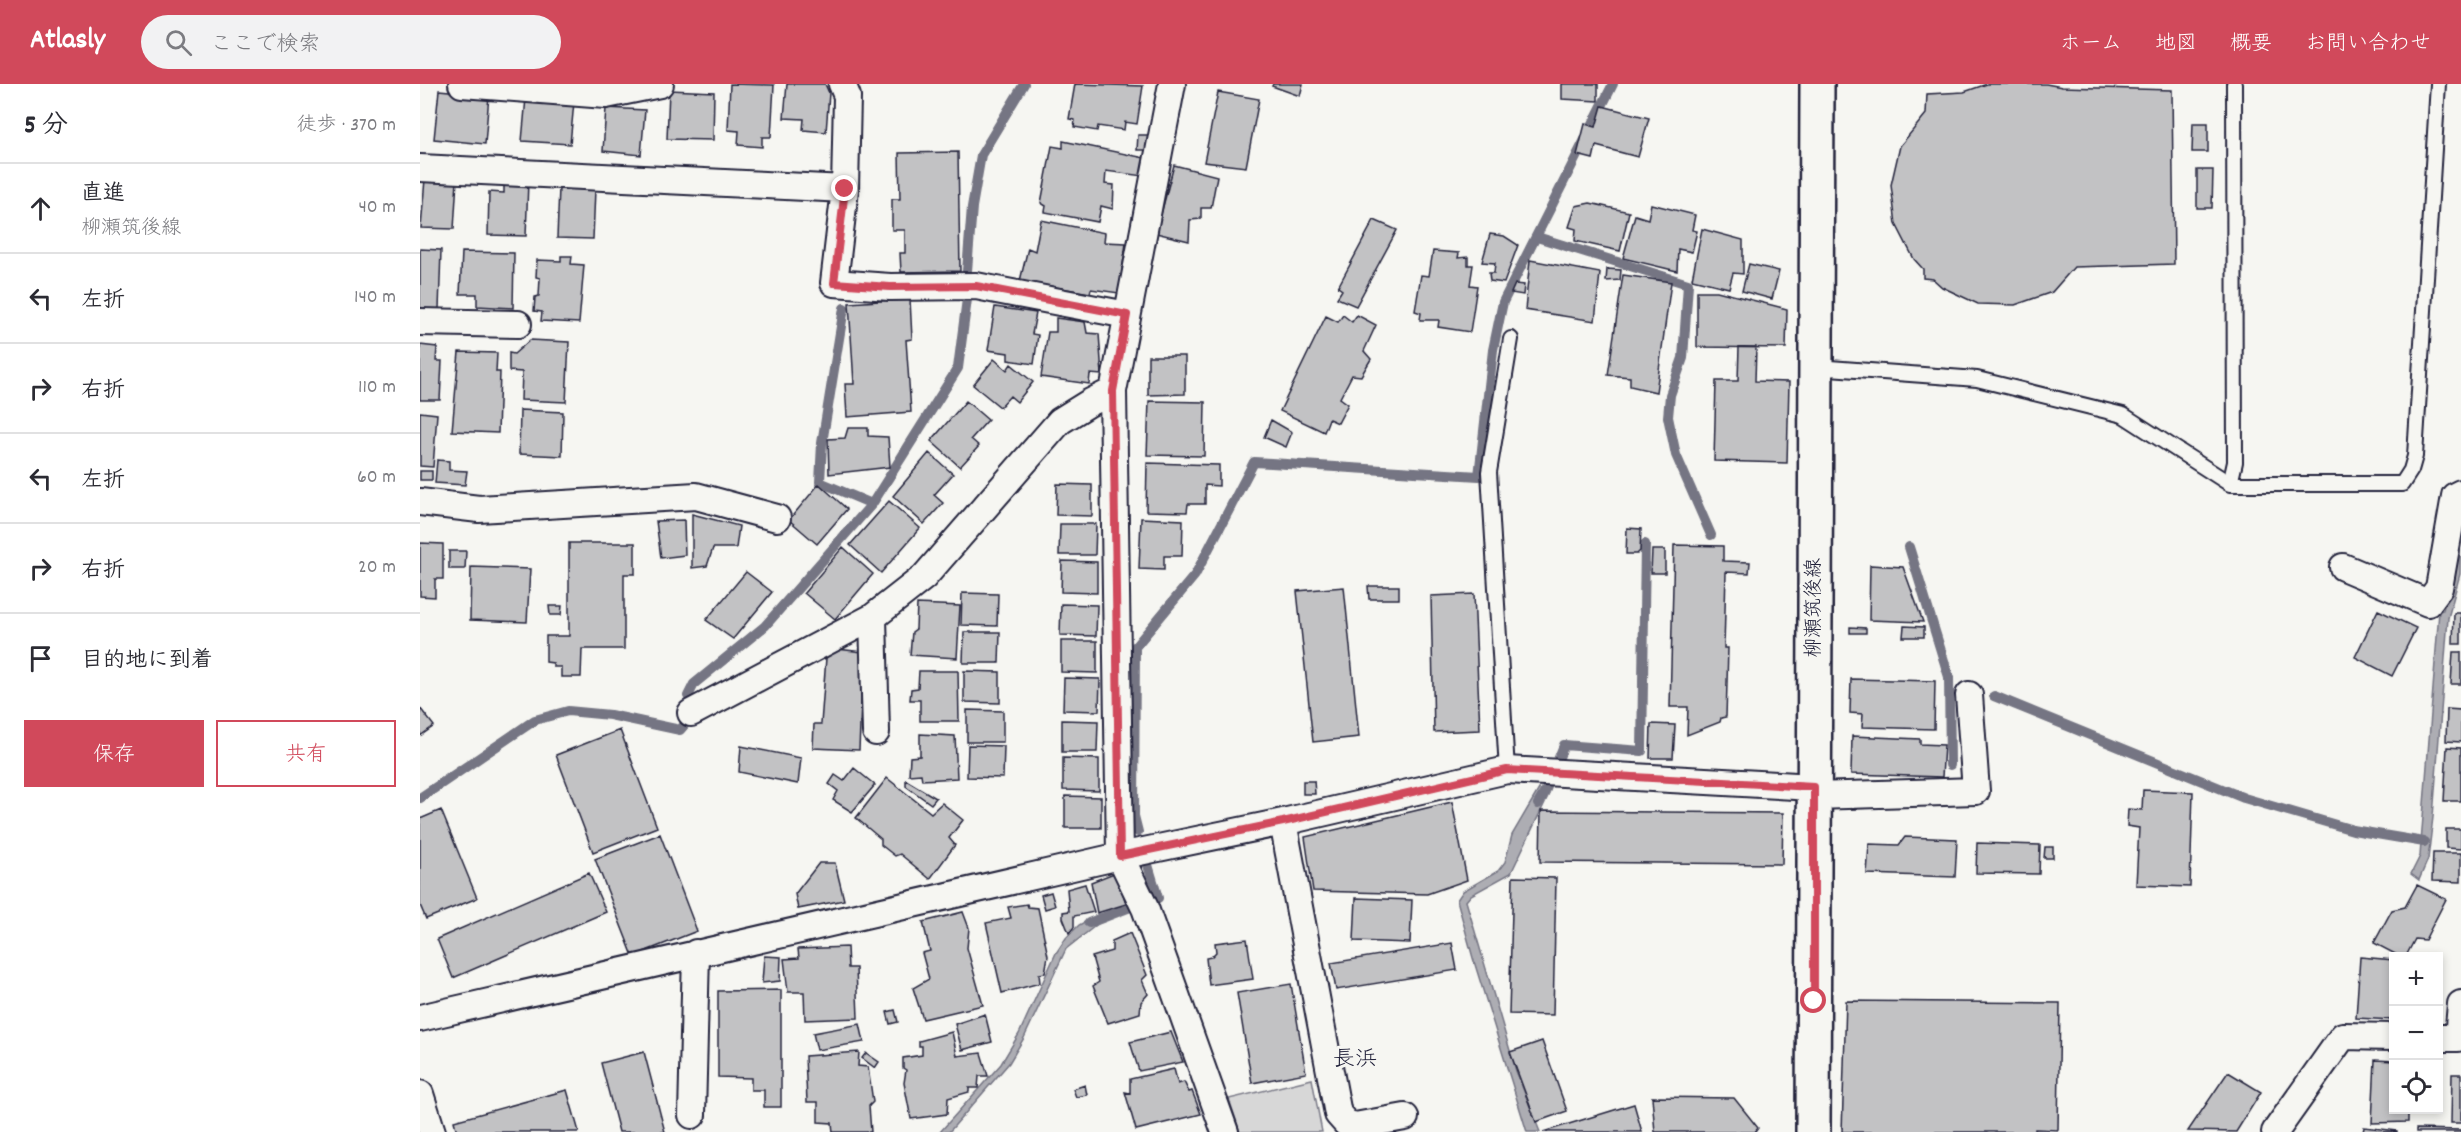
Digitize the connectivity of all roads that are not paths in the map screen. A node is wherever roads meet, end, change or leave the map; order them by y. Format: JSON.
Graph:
{"nodes":[{"id":1,"x":462,"y":84,"type":"edge"},
{"id":2,"x":660,"y":84,"type":"edge"},
{"id":3,"x":842,"y":84,"type":"edge"},
{"id":4,"x":1172,"y":84,"type":"edge"},
{"id":5,"x":1817,"y":84,"type":"edge"},
{"id":6,"x":2234,"y":84,"type":"edge"},
{"id":7,"x":2438,"y":84,"type":"edge"},
{"id":8,"x":420,"y":168,"type":"edge"},
{"id":9,"x":845,"y":189,"type":"junction"},
{"id":10,"x":1127,"y":315,"type":"junction"},
{"id":11,"x":420,"y":322,"type":"edge"},
{"id":12,"x":518,"y":324,"type":"dead end"},
{"id":13,"x":1511,"y":339,"type":"dead end"},
{"id":14,"x":1816,"y":367,"type":"junction"},
{"id":15,"x":1113,"y":391,"type":"junction"},
{"id":16,"x":2230,"y":484,"type":"junction"},
{"id":17,"x":2461,"y":493,"type":"edge"},
{"id":18,"x":420,"y":502,"type":"edge"},
{"id":19,"x":777,"y":518,"type":"dead end"},
{"id":20,"x":2343,"y":567,"type":"dead end"},
{"id":21,"x":873,"y":617,"type":"junction"},
{"id":22,"x":1969,"y":695,"type":"dead end"},
{"id":23,"x":691,"y":713,"type":"dead end"},
{"id":24,"x":876,"y":732,"type":"dead end"},
{"id":25,"x":1507,"y":770,"type":"junction"},
{"id":26,"x":1814,"y":791,"type":"junction"},
{"id":27,"x":1283,"y":822,"type":"junction"},
{"id":28,"x":1120,"y":856,"type":"junction"},
{"id":29,"x":696,"y":953,"type":"junction"},
{"id":30,"x":2461,"y":1004,"type":"edge"},
{"id":31,"x":420,"y":1018,"type":"edge"},
{"id":32,"x":2389,"y":1037,"type":"edge"},
{"id":33,"x":2443,"y":1038,"type":"edge"},
{"id":34,"x":420,"y":1094,"type":"edge"},
{"id":35,"x":692,"y":1115,"type":"dead end"},
{"id":36,"x":1406,"y":1117,"type":"dead end"},
{"id":37,"x":432,"y":1132,"type":"edge"},
{"id":38,"x":1226,"y":1132,"type":"edge"},
{"id":39,"x":1813,"y":1132,"type":"edge"},
{"id":40,"x":2276,"y":1132,"type":"edge"}],
"edges":[{"from":1,"to":2,"type":"street"},
{"from":3,"to":9,"type":"street"},
{"from":4,"to":10,"type":"street"},
{"from":5,"to":14,"type":"main road","name":"柳瀬筑後線"},
{"from":6,"to":16,"type":"lane"},
{"from":7,"to":16,"type":"lane"},
{"from":8,"to":9,"type":"street"},
{"from":9,"to":10,"type":"street"},
{"from":10,"to":15,"type":"street"},
{"from":11,"to":12,"type":"street"},
{"from":13,"to":25,"type":"lane"},
{"from":14,"to":16,"type":"lane"},
{"from":14,"to":26,"type":"main road","name":"柳瀬筑後線"},
{"from":15,"to":21,"type":"street"},
{"from":15,"to":28,"type":"street"},
{"from":17,"to":20,"type":"street"},
{"from":18,"to":19,"type":"street"},
{"from":21,"to":23,"type":"street"},
{"from":21,"to":24,"type":"street"},
{"from":22,"to":26,"type":"street"},
{"from":25,"to":26,"type":"street"},
{"from":25,"to":27,"type":"street"},
{"from":26,"to":39,"type":"main road","name":"柳瀬筑後線"},
{"from":27,"to":28,"type":"street"},
{"from":27,"to":36,"type":"street"},
{"from":28,"to":29,"type":"street"},
{"from":28,"to":38,"type":"street"},
{"from":29,"to":31,"type":"street"},
{"from":29,"to":35,"type":"street"},
{"from":30,"to":33,"type":"street"},
{"from":32,"to":40,"type":"street"},
{"from":34,"to":37,"type":"street"}]}
